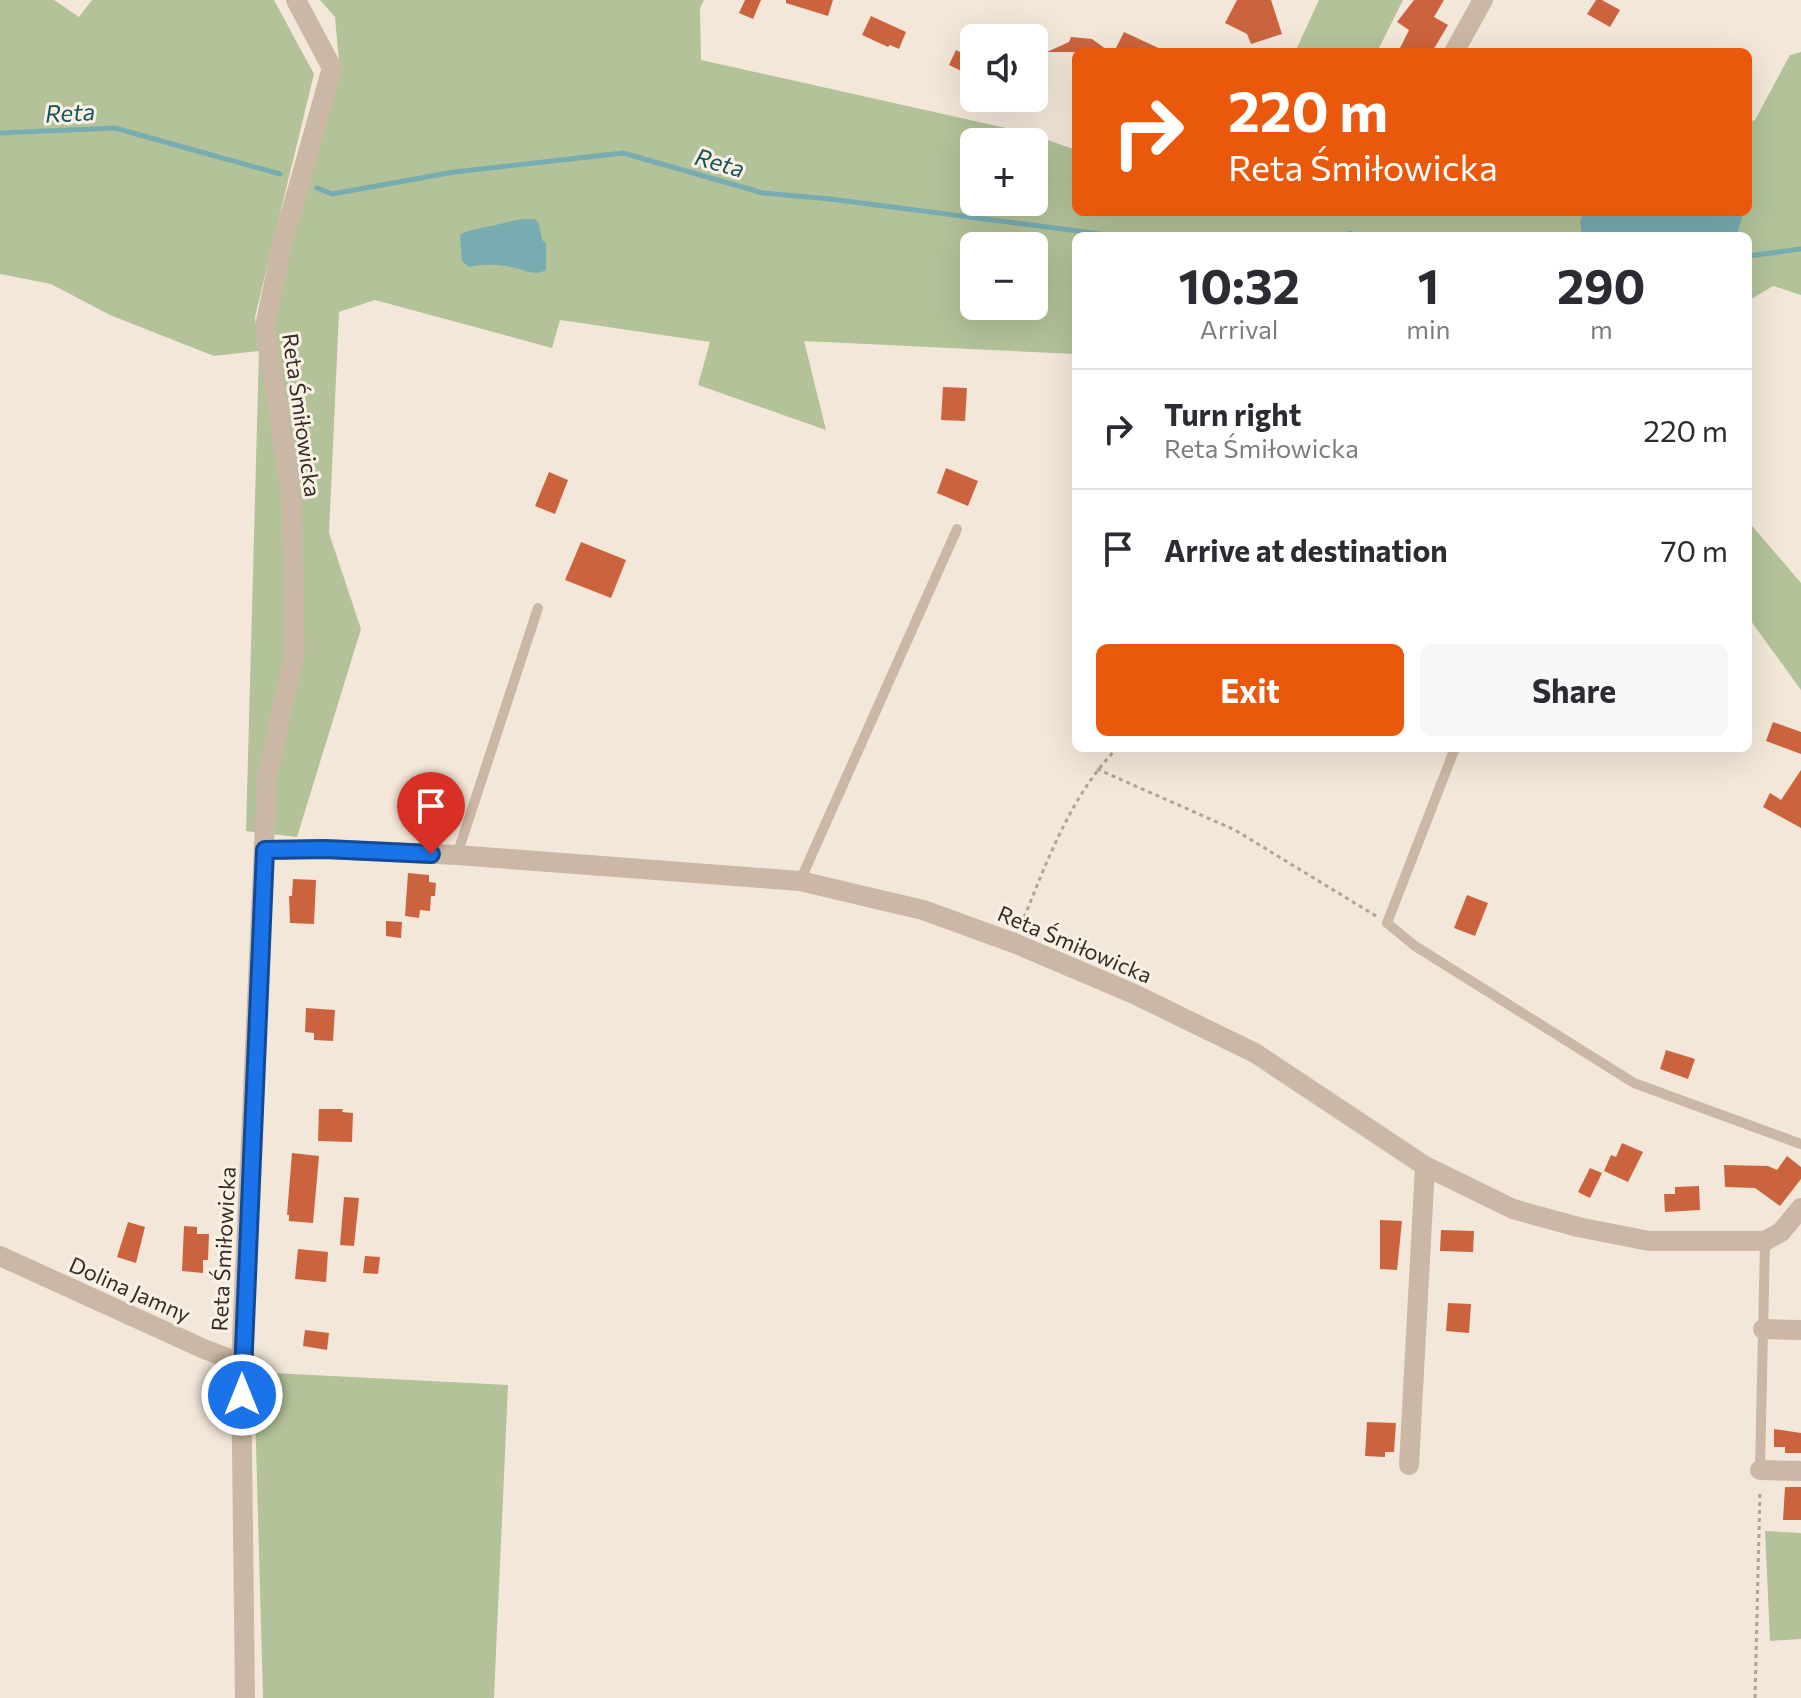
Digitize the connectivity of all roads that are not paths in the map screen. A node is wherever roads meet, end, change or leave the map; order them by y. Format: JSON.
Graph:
{"nodes":[{"id":1,"x":296,"y":0,"type":"edge"},
{"id":2,"x":1483,"y":0,"type":"edge"},
{"id":3,"x":1456,"y":48,"type":"edge"},
{"id":4,"x":957,"y":529,"type":"dead end"},
{"id":5,"x":538,"y":608,"type":"dead end"},
{"id":6,"x":1453,"y":752,"type":"edge"},
{"id":7,"x":265,"y":850,"type":"junction"},
{"id":8,"x":457,"y":855,"type":"junction"},
{"id":9,"x":800,"y":881,"type":"junction"},
{"id":10,"x":1801,"y":1144,"type":"edge"},
{"id":11,"x":1425,"y":1166,"type":"junction"},
{"id":12,"x":1801,"y":1208,"type":"edge"},
{"id":13,"x":1765,"y":1241,"type":"junction"},
{"id":14,"x":0,"y":1256,"type":"edge"},
{"id":15,"x":1763,"y":1329,"type":"junction"},
{"id":16,"x":1801,"y":1330,"type":"edge"},
{"id":17,"x":241,"y":1363,"type":"junction"},
{"id":18,"x":1409,"y":1465,"type":"dead end"},
{"id":19,"x":1760,"y":1470,"type":"joint"},
{"id":20,"x":1801,"y":1471,"type":"edge"},
{"id":21,"x":245,"y":1698,"type":"edge"}],
"edges":[{"from":1,"to":7,"type":"street","name":"Reta Śmiłowicka"},
{"from":2,"to":3,"type":"street"},
{"from":4,"to":9,"type":"lane"},
{"from":5,"to":8,"type":"lane"},
{"from":6,"to":10,"type":"lane"},
{"from":7,"to":8,"type":"street","name":"Reta Śmiłowicka"},
{"from":7,"to":17,"type":"street","name":"Reta Śmiłowicka"},
{"from":8,"to":9,"type":"street","name":"Reta Śmiłowicka"},
{"from":9,"to":11,"type":"street","name":"Reta Śmiłowicka"},
{"from":11,"to":13,"type":"street","name":"Reta Śmiłowicka"},
{"from":11,"to":18,"type":"street"},
{"from":12,"to":13,"type":"street"},
{"from":13,"to":15,"type":"lane"},
{"from":14,"to":17,"type":"street","name":"Dolina Jamny"},
{"from":15,"to":16,"type":"street"},
{"from":15,"to":19,"type":"lane"},
{"from":17,"to":21,"type":"street","name":"Reta Śmiłowicka"},
{"from":19,"to":20,"type":"street"}]}
